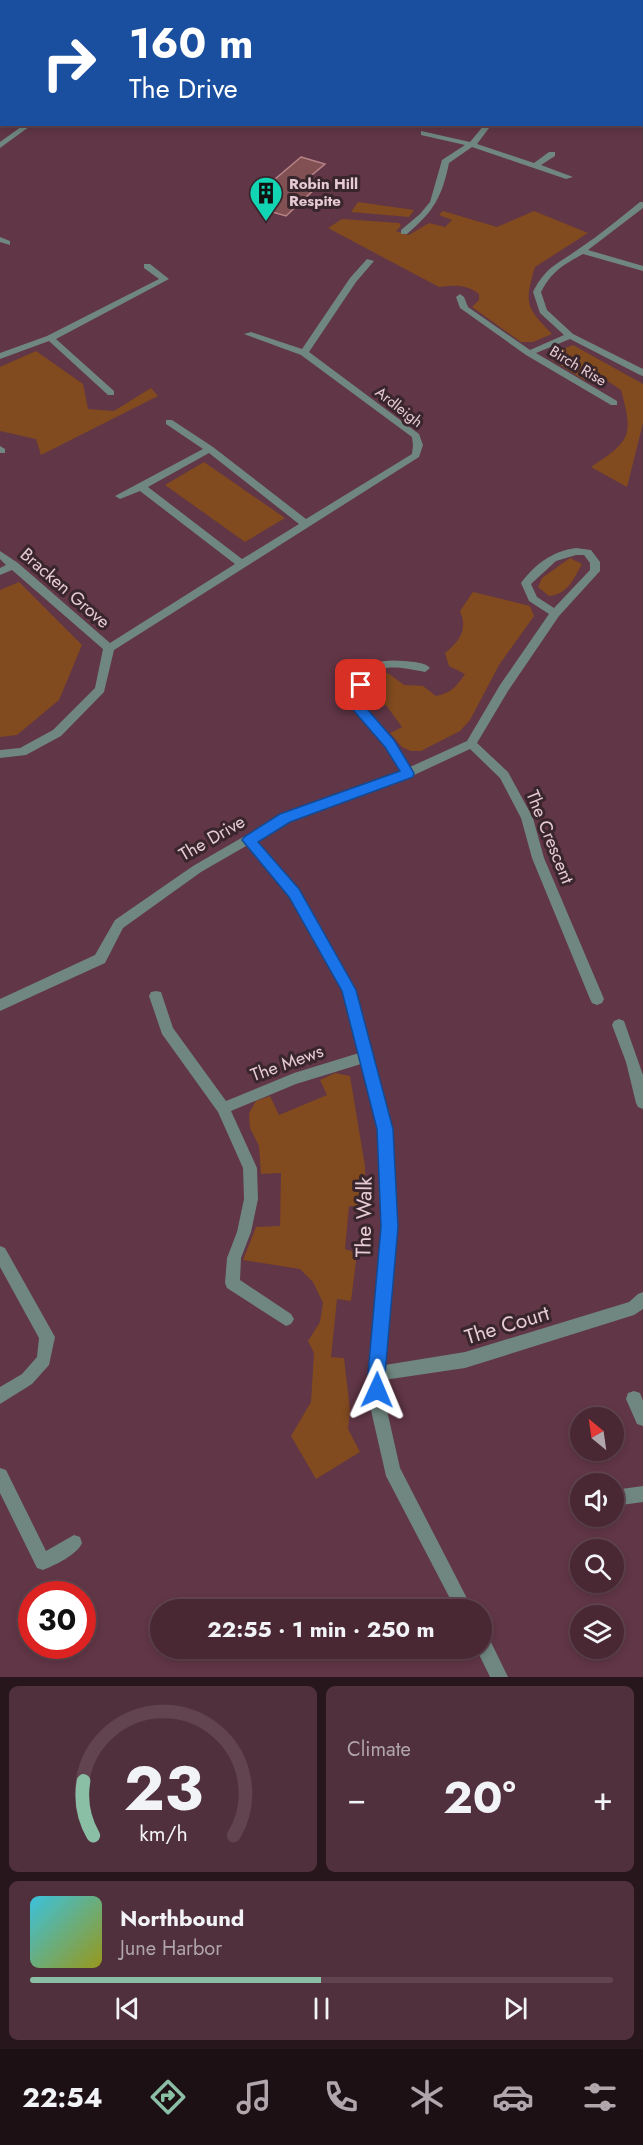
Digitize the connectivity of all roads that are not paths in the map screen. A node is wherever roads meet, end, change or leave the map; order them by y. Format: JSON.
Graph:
{"nodes":[{"id":1,"x":27,"y":126,"type":"edge"},
{"id":2,"x":488,"y":126,"type":"edge"},
{"id":3,"x":424,"y":133,"type":"dead end"},
{"id":4,"x":470,"y":144,"type":"junction"},
{"id":5,"x":0,"y":146,"type":"edge"},
{"id":6,"x":552,"y":154,"type":"dead end"},
{"id":7,"x":536,"y":166,"type":"junction"},
{"id":8,"x":569,"y":177,"type":"dead end"},
{"id":9,"x":643,"y":204,"type":"edge"},
{"id":10,"x":404,"y":232,"type":"dead end"},
{"id":11,"x":582,"y":251,"type":"junction"},
{"id":12,"x":370,"y":261,"type":"dead end"},
{"id":13,"x":147,"y":266,"type":"dead end"},
{"id":14,"x":643,"y":269,"type":"edge"},
{"id":15,"x":460,"y":297,"type":"dead end"},
{"id":16,"x":249,"y":334,"type":"dead end"},
{"id":17,"x":570,"y":336,"type":"junction"},
{"id":18,"x":50,"y":338,"type":"junction"},
{"id":19,"x":304,"y":353,"type":"junction"},
{"id":20,"x":529,"y":353,"type":"junction"},
{"id":21,"x":0,"y":356,"type":"edge"},
{"id":22,"x":643,"y":373,"type":"edge"},
{"id":23,"x":111,"y":393,"type":"dead end"},
{"id":24,"x":614,"y":403,"type":"dead end"},
{"id":25,"x":169,"y":422,"type":"dead end"},
{"id":26,"x":210,"y":448,"type":"junction"},
{"id":27,"x":141,"y":487,"type":"junction"},
{"id":28,"x":120,"y":496,"type":"dead end"},
{"id":29,"x":307,"y":525,"type":"junction"},
{"id":30,"x":0,"y":554,"type":"edge"},
{"id":31,"x":14,"y":565,"type":"junction"},
{"id":32,"x":243,"y":565,"type":"junction"},
{"id":33,"x":0,"y":573,"type":"edge"},
{"id":34,"x":214,"y":582,"type":"joint"},
{"id":35,"x":555,"y":613,"type":"junction"},
{"id":36,"x":109,"y":648,"type":"junction"},
{"id":37,"x":424,"y":668,"type":"dead end"},
{"id":38,"x":471,"y":744,"type":"junction"},
{"id":39,"x":0,"y":754,"type":"edge"},
{"id":40,"x":408,"y":773,"type":"junction"},
{"id":41,"x":248,"y":840,"type":"junction"},
{"id":42,"x":156,"y":996,"type":"dead end"},
{"id":43,"x":597,"y":999,"type":"dead end"},
{"id":44,"x":0,"y":1005,"type":"edge"},
{"id":45,"x":619,"y":1025,"type":"dead end"},
{"id":46,"x":365,"y":1057,"type":"junction"},
{"id":47,"x":639,"y":1071,"type":"edge"},
{"id":48,"x":643,"y":1103,"type":"edge"},
{"id":49,"x":223,"y":1108,"type":"junction"},
{"id":50,"x":0,"y":1253,"type":"edge"},
{"id":51,"x":643,"y":1299,"type":"edge"},
{"id":52,"x":286,"y":1319,"type":"dead end"},
{"id":53,"x":376,"y":1374,"type":"junction"},
{"id":54,"x":0,"y":1396,"type":"edge"},
{"id":55,"x":634,"y":1399,"type":"dead end"},
{"id":56,"x":643,"y":1418,"type":"edge"},
{"id":57,"x":0,"y":1476,"type":"edge"},
{"id":58,"x":643,"y":1494,"type":"edge"},
{"id":59,"x":624,"y":1497,"type":"edge"},
{"id":60,"x":74,"y":1543,"type":"dead end"},
{"id":61,"x":459,"y":1599,"type":"edge"},
{"id":62,"x":491,"y":1659,"type":"edge"},
{"id":63,"x":500,"y":1677,"type":"edge"}],
"edges":[{"from":1,"to":5,"type":"street"},
{"from":2,"to":4,"type":"street"},
{"from":3,"to":4,"type":"street"},
{"from":4,"to":7,"type":"street"},
{"from":4,"to":10,"type":"street"},
{"from":6,"to":7,"type":"street"},
{"from":7,"to":8,"type":"street"},
{"from":9,"to":11,"type":"street"},
{"from":11,"to":14,"type":"street"},
{"from":11,"to":17,"type":"street"},
{"from":12,"to":19,"type":"street"},
{"from":13,"to":18,"type":"street"},
{"from":15,"to":20,"type":"street","name":"Birch Rise"},
{"from":16,"to":19,"type":"street","name":"Ardleigh"},
{"from":17,"to":20,"type":"street","name":"Birch Rise"},
{"from":17,"to":22,"type":"street"},
{"from":18,"to":21,"type":"street"},
{"from":18,"to":23,"type":"street"},
{"from":19,"to":29,"type":"street","name":"Ardleigh"},
{"from":20,"to":24,"type":"street","name":"Birch Rise"},
{"from":25,"to":26,"type":"street"},
{"from":26,"to":27,"type":"street"},
{"from":26,"to":29,"type":"street"},
{"from":27,"to":28,"type":"street"},
{"from":27,"to":32,"type":"street"},
{"from":29,"to":32,"type":"street","name":"Ardleigh"},
{"from":30,"to":31,"type":"street","name":"Bracken Grove"},
{"from":31,"to":33,"type":"street"},
{"from":31,"to":36,"type":"street","name":"Bracken Grove"},
{"from":32,"to":34,"type":"street","name":"Ardleigh"},
{"from":34,"to":36,"type":"street","name":"Bracken Grove"},
{"from":35,"to":35,"type":"street"},
{"from":35,"to":38,"type":"street"},
{"from":36,"to":39,"type":"street","name":"Bracken Grove"},
{"from":37,"to":40,"type":"street"},
{"from":38,"to":40,"type":"street","name":"The Drive"},
{"from":38,"to":43,"type":"street","name":"The Crescent"},
{"from":40,"to":41,"type":"street","name":"The Drive"},
{"from":41,"to":44,"type":"street","name":"The Drive"},
{"from":41,"to":46,"type":"street","name":"The Walk"},
{"from":42,"to":49,"type":"street"},
{"from":45,"to":47,"type":"street"},
{"from":46,"to":49,"type":"street","name":"The Mews"},
{"from":46,"to":53,"type":"street","name":"The Walk"},
{"from":47,"to":48,"type":"street"},
{"from":49,"to":52,"type":"street"},
{"from":50,"to":54,"type":"street"},
{"from":51,"to":53,"type":"street","name":"The Court"},
{"from":53,"to":61,"type":"street","name":"The Walk"},
{"from":55,"to":56,"type":"street"},
{"from":57,"to":60,"type":"street"},
{"from":58,"to":59,"type":"street"},
{"from":62,"to":63,"type":"street"}]}
